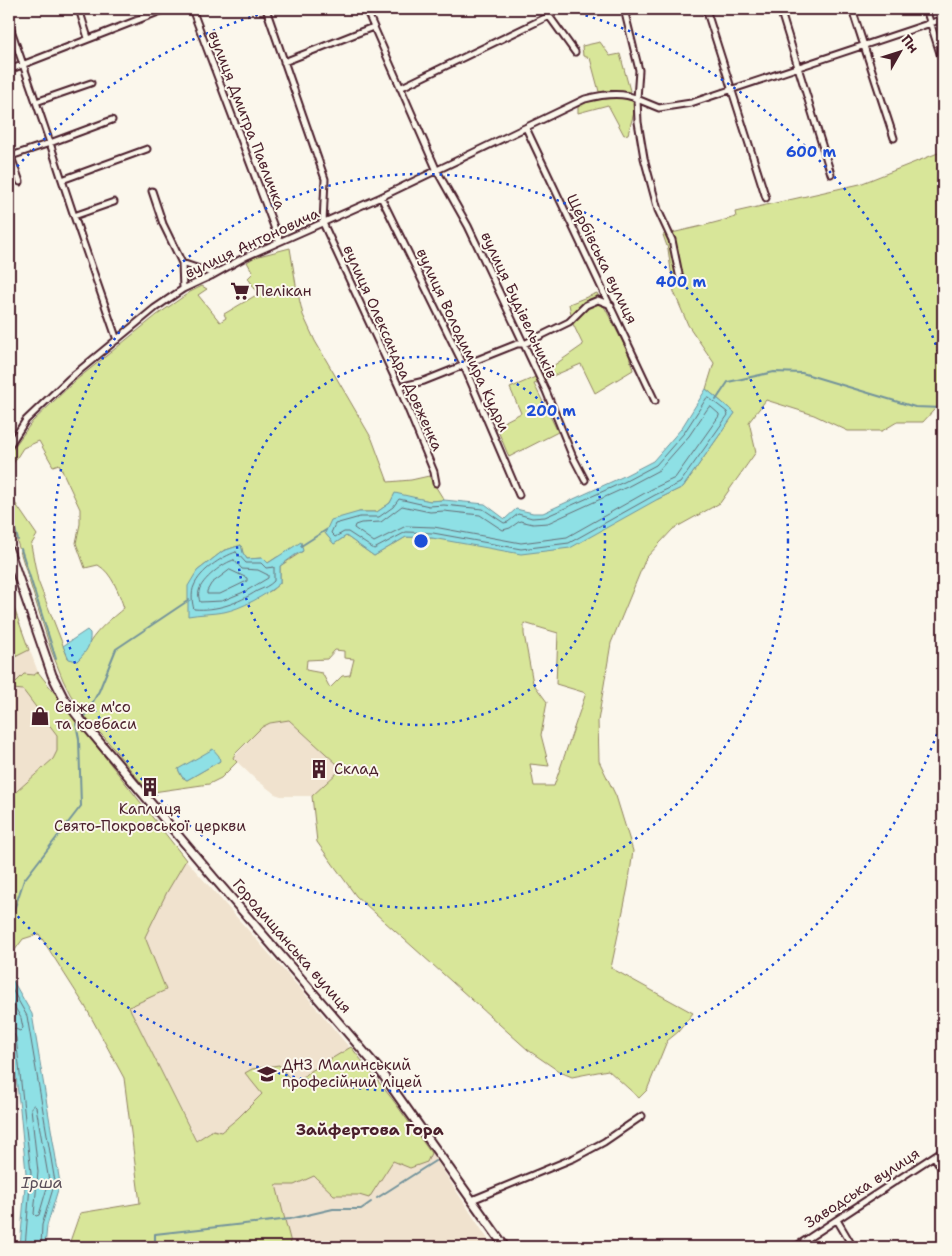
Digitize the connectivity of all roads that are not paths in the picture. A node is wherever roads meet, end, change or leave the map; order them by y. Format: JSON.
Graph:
{"nodes":[{"id":1,"x":79,"y":9,"type":"edge"},
{"id":2,"x":166,"y":9,"type":"edge"},
{"id":3,"x":192,"y":9,"type":"edge"},
{"id":4,"x":266,"y":9,"type":"edge"},
{"id":5,"x":366,"y":9,"type":"edge"},
{"id":6,"x":544,"y":9,"type":"edge"},
{"id":7,"x":624,"y":9,"type":"edge"},
{"id":8,"x":706,"y":9,"type":"edge"},
{"id":9,"x":780,"y":9,"type":"edge"},
{"id":10,"x":852,"y":9,"type":"edge"},
{"id":11,"x":926,"y":9,"type":"edge"},
{"id":12,"x":549,"y":16,"type":"junction"},
{"id":13,"x":943,"y":19,"type":"edge"},
{"id":14,"x":930,"y":23,"type":"junction"},
{"id":15,"x":9,"y":24,"type":"edge"},
{"id":16,"x":373,"y":27,"type":"junction"},
{"id":17,"x":88,"y":38,"type":"junction"},
{"id":18,"x":864,"y":46,"type":"junction"},
{"id":19,"x":576,"y":52,"type":"dead end"},
{"id":20,"x":284,"y":62,"type":"junction"},
{"id":21,"x":943,"y":63,"type":"edge"},
{"id":22,"x":23,"y":64,"type":"junction"},
{"id":23,"x":798,"y":67,"type":"junction"},
{"id":24,"x":9,"y":70,"type":"edge"},
{"id":25,"x":91,"y":83,"type":"dead end"},
{"id":26,"x":400,"y":88,"type":"junction"},
{"id":27,"x":731,"y":89,"type":"junction"},
{"id":28,"x":637,"y":99,"type":"junction"},
{"id":29,"x":36,"y":102,"type":"junction"},
{"id":30,"x":112,"y":120,"type":"dead end"},
{"id":31,"x":526,"y":128,"type":"junction"},
{"id":32,"x":894,"y":138,"type":"dead end"},
{"id":33,"x":50,"y":143,"type":"junction"},
{"id":34,"x":147,"y":149,"type":"dead end"},
{"id":35,"x":10,"y":154,"type":"edge"},
{"id":36,"x":438,"y":171,"type":"junction"},
{"id":37,"x":831,"y":174,"type":"dead end"},
{"id":38,"x":62,"y":180,"type":"junction"},
{"id":39,"x":20,"y":182,"type":"dead end"},
{"id":40,"x":152,"y":191,"type":"dead end"},
{"id":41,"x":381,"y":197,"type":"junction"},
{"id":42,"x":766,"y":198,"type":"dead end"},
{"id":43,"x":114,"y":202,"type":"dead end"},
{"id":44,"x":74,"y":216,"type":"junction"},
{"id":45,"x":323,"y":223,"type":"junction"},
{"id":46,"x":279,"y":240,"type":"junction"},
{"id":47,"x":182,"y":263,"type":"junction"},
{"id":48,"x":214,"y":274,"type":"junction"},
{"id":49,"x":680,"y":279,"type":"dead end"},
{"id":50,"x":183,"y":289,"type":"junction"},
{"id":51,"x":611,"y":305,"type":"junction"},
{"id":52,"x":117,"y":340,"type":"junction"},
{"id":53,"x":524,"y":344,"type":"junction"},
{"id":54,"x":464,"y":366,"type":"junction"},
{"id":55,"x":399,"y":387,"type":"junction"},
{"id":56,"x":656,"y":401,"type":"dead end"},
{"id":57,"x":9,"y":446,"type":"edge"},
{"id":58,"x":585,"y":480,"type":"dead end"},
{"id":59,"x":436,"y":483,"type":"dead end"},
{"id":60,"x":520,"y":495,"type":"dead end"},
{"id":61,"x":9,"y":550,"type":"edge"},
{"id":62,"x":642,"y":1116,"type":"dead end"},
{"id":63,"x":943,"y":1150,"type":"edge"},
{"id":64,"x":934,"y":1156,"type":"junction"},
{"id":65,"x":943,"y":1171,"type":"edge"},
{"id":66,"x":472,"y":1200,"type":"junction"},
{"id":67,"x":837,"y":1220,"type":"junction"},
{"id":68,"x":505,"y":1247,"type":"edge"},
{"id":69,"x":795,"y":1247,"type":"edge"},
{"id":70,"x":853,"y":1247,"type":"edge"}],
"edges":[{"from":1,"to":17,"type":"street"},
{"from":2,"to":17,"type":"street"},
{"from":3,"to":46,"type":"street","name":"вулиця Дмитра Павличка"},
{"from":4,"to":20,"type":"street"},
{"from":5,"to":16,"type":"street","name":"вулиця Будівельників"},
{"from":6,"to":12,"type":"street"},
{"from":7,"to":28,"type":"street"},
{"from":8,"to":27,"type":"street"},
{"from":9,"to":23,"type":"street"},
{"from":10,"to":18,"type":"street"},
{"from":11,"to":14,"type":"street"},
{"from":12,"to":19,"type":"street"},
{"from":12,"to":26,"type":"street"},
{"from":13,"to":14,"type":"street","name":"вулиця Антоновича"},
{"from":14,"to":18,"type":"street","name":"вулиця Антоновича"},
{"from":14,"to":21,"type":"street"},
{"from":15,"to":22,"type":"street"},
{"from":16,"to":20,"type":"street"},
{"from":16,"to":26,"type":"street","name":"вулиця Будівельників"},
{"from":17,"to":22,"type":"street"},
{"from":18,"to":23,"type":"street","name":"вулиця Антоновича"},
{"from":18,"to":32,"type":"street"},
{"from":20,"to":45,"type":"street"},
{"from":22,"to":24,"type":"street"},
{"from":22,"to":29,"type":"street"},
{"from":23,"to":27,"type":"street","name":"вулиця Антоновича"},
{"from":23,"to":37,"type":"street"},
{"from":25,"to":29,"type":"street"},
{"from":26,"to":36,"type":"street","name":"вулиця Будівельників"},
{"from":27,"to":28,"type":"street","name":"вулиця Антоновича"},
{"from":27,"to":42,"type":"street"},
{"from":28,"to":31,"type":"street","name":"вулиця Антоновича"},
{"from":28,"to":49,"type":"street"},
{"from":29,"to":33,"type":"street"},
{"from":30,"to":33,"type":"street"},
{"from":31,"to":36,"type":"street","name":"вулиця Антоновича"},
{"from":31,"to":51,"type":"street","name":"Щербівська вулиця"},
{"from":33,"to":35,"type":"street"},
{"from":33,"to":38,"type":"street"},
{"from":34,"to":38,"type":"street"},
{"from":35,"to":39,"type":"street"},
{"from":36,"to":41,"type":"street","name":"вулиця Антоновича"},
{"from":36,"to":53,"type":"street","name":"вулиця Будівельників"},
{"from":38,"to":44,"type":"street"},
{"from":40,"to":47,"type":"street"},
{"from":41,"to":45,"type":"street","name":"вулиця Антоновича"},
{"from":41,"to":54,"type":"street","name":"вулиця Володимира Кудри"},
{"from":43,"to":44,"type":"street"},
{"from":44,"to":52,"type":"street"},
{"from":45,"to":46,"type":"street","name":"вулиця Антоновича"},
{"from":45,"to":55,"type":"street","name":"вулиця Олександра Довженка"},
{"from":46,"to":48,"type":"street","name":"вулиця Антоновича"},
{"from":47,"to":48,"type":"street"},
{"from":47,"to":50,"type":"street"},
{"from":48,"to":50,"type":"street","name":"вулиця Антоновича"},
{"from":50,"to":52,"type":"street","name":"вулиця Антоновича"},
{"from":51,"to":53,"type":"street"},
{"from":51,"to":56,"type":"street","name":"Щербівська вулиця"},
{"from":52,"to":57,"type":"street","name":"вулиця Антоновича"},
{"from":53,"to":54,"type":"street"},
{"from":53,"to":58,"type":"street","name":"вулиця Будівельників"},
{"from":54,"to":55,"type":"street"},
{"from":54,"to":60,"type":"street","name":"вулиця Володимира Кудри"},
{"from":55,"to":59,"type":"street","name":"вулиця Олександра Довженка"},
{"from":61,"to":66,"type":"street","name":"Городищанська вулиця"},
{"from":62,"to":66,"type":"street"},
{"from":63,"to":64,"type":"street","name":"Заводська вулиця"},
{"from":64,"to":65,"type":"street"},
{"from":64,"to":67,"type":"street","name":"Заводська вулиця"},
{"from":66,"to":68,"type":"street","name":"Городищанська вулиця"},
{"from":67,"to":69,"type":"street","name":"Заводська вулиця"},
{"from":67,"to":70,"type":"street"}]}
